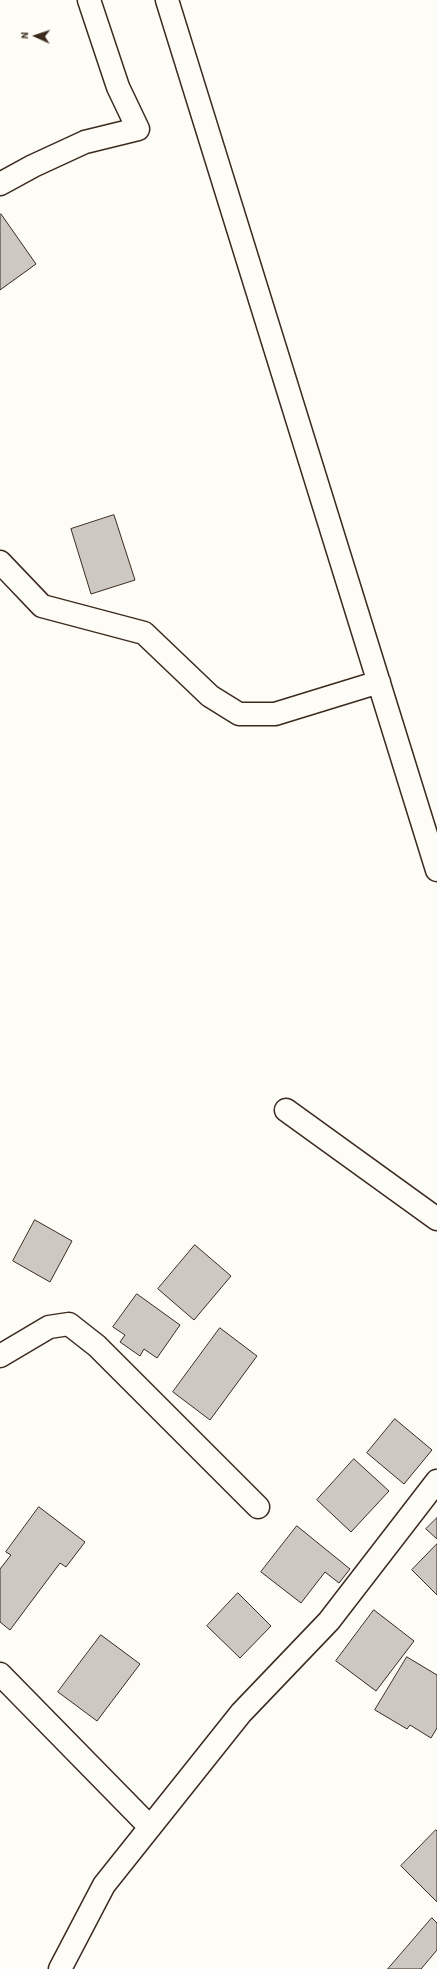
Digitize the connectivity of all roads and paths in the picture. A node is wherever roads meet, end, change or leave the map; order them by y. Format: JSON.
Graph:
{"nodes":[{"id":1,"x":89,"y":0,"type":"edge"},
{"id":2,"x":167,"y":0,"type":"edge"},
{"id":3,"x":0,"y":184,"type":"edge"},
{"id":4,"x":0,"y":562,"type":"edge"},
{"id":5,"x":379,"y":682,"type":"junction"},
{"id":6,"x":437,"y":870,"type":"edge"},
{"id":7,"x":286,"y":1110,"type":"dead end"},
{"id":8,"x":437,"y":1219,"type":"edge"},
{"id":9,"x":0,"y":1356,"type":"edge"},
{"id":10,"x":437,"y":1481,"type":"edge"},
{"id":11,"x":258,"y":1507,"type":"dead end"},
{"id":12,"x":0,"y":1674,"type":"edge"},
{"id":13,"x":150,"y":1827,"type":"junction"},
{"id":14,"x":60,"y":1969,"type":"edge"}],
"edges":[{"from":1,"to":3,"type":"street"},
{"from":2,"to":5,"type":"street"},
{"from":4,"to":5,"type":"street"},
{"from":5,"to":6,"type":"street"},
{"from":7,"to":8,"type":"street"},
{"from":9,"to":11,"type":"street"},
{"from":10,"to":13,"type":"street"},
{"from":12,"to":13,"type":"street"},
{"from":13,"to":14,"type":"street"}]}
